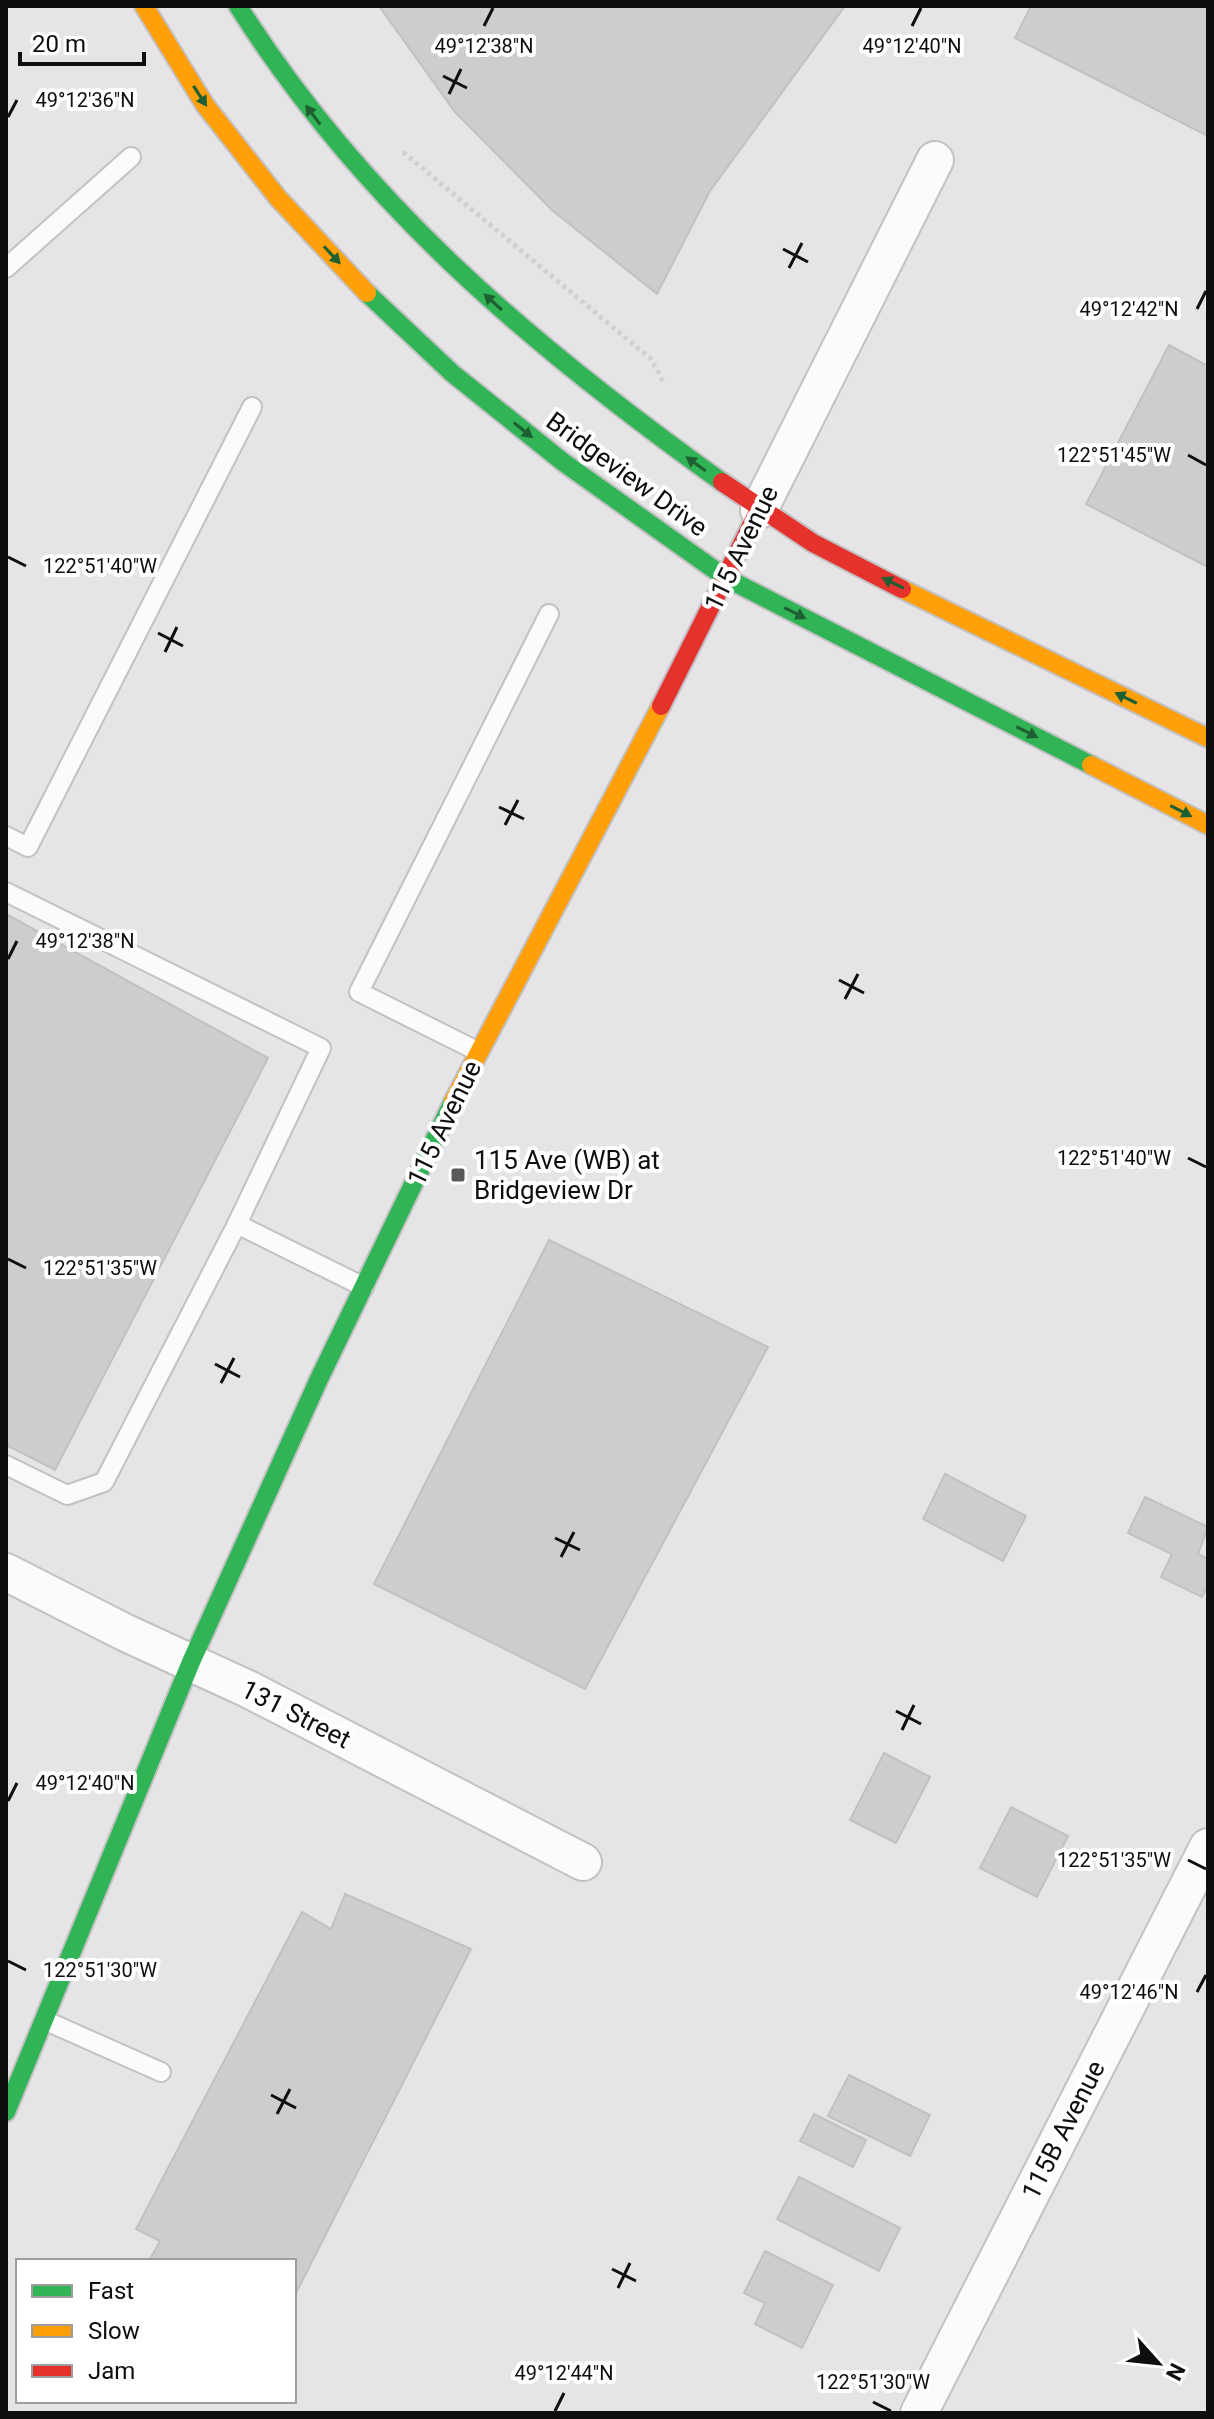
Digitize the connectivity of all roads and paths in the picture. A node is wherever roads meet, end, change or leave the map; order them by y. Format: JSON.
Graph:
{"nodes":[{"id":1,"x":144,"y":6,"type":"edge"},
{"id":2,"x":238,"y":6,"type":"edge"},
{"id":3,"x":395,"y":145,"type":"dead end"},
{"id":4,"x":131,"y":157,"type":"dead end"},
{"id":5,"x":935,"y":160,"type":"dead end"},
{"id":6,"x":6,"y":268,"type":"edge"},
{"id":7,"x":665,"y":385,"type":"dead end"},
{"id":8,"x":252,"y":407,"type":"dead end"},
{"id":9,"x":759,"y":510,"type":"junction"},
{"id":10,"x":726,"y":578,"type":"junction"},
{"id":11,"x":549,"y":614,"type":"dead end"},
{"id":12,"x":1208,"y":738,"type":"edge"},
{"id":13,"x":1208,"y":825,"type":"edge"},
{"id":14,"x":6,"y":836,"type":"edge"},
{"id":15,"x":6,"y":892,"type":"edge"},
{"id":16,"x":479,"y":1052,"type":"junction"},
{"id":17,"x":237,"y":1224,"type":"junction"},
{"id":18,"x":364,"y":1287,"type":"junction"},
{"id":19,"x":6,"y":1465,"type":"edge"},
{"id":20,"x":6,"y":1572,"type":"edge"},
{"id":21,"x":191,"y":1662,"type":"junction"},
{"id":22,"x":1208,"y":1847,"type":"edge"},
{"id":23,"x":583,"y":1862,"type":"dead end"},
{"id":24,"x":44,"y":2020,"type":"junction"},
{"id":25,"x":161,"y":2072,"type":"dead end"},
{"id":26,"x":6,"y":2112,"type":"edge"},
{"id":27,"x":919,"y":2413,"type":"edge"}],
"edges":[{"from":1,"to":10,"type":"main road","name":"Bridgeview Drive","one_way":true},
{"from":9,"to":2,"type":"main road","name":"Bridgeview Drive","one_way":true},
{"from":3,"to":7,"type":"path"},
{"from":4,"to":6,"type":"lane"},
{"from":5,"to":9,"type":"street","name":"115 Avenue"},
{"from":8,"to":14,"type":"lane"},
{"from":9,"to":10,"type":"main road","name":"115 Avenue"},
{"from":12,"to":9,"type":"main road","name":"Bridgeview Drive","one_way":true},
{"from":10,"to":13,"type":"main road","name":"Bridgeview Drive","one_way":true},
{"from":10,"to":16,"type":"main road","name":"115 Avenue"},
{"from":11,"to":16,"type":"lane"},
{"from":15,"to":17,"type":"lane"},
{"from":16,"to":18,"type":"main road","name":"115 Avenue"},
{"from":17,"to":18,"type":"lane"},
{"from":17,"to":19,"type":"lane"},
{"from":18,"to":21,"type":"main road","name":"115 Avenue"},
{"from":20,"to":21,"type":"street","name":"131 Street"},
{"from":21,"to":23,"type":"street","name":"131 Street"},
{"from":21,"to":24,"type":"main road","name":"115 Avenue"},
{"from":22,"to":27,"type":"street","name":"115B Avenue"},
{"from":24,"to":25,"type":"lane"},
{"from":24,"to":26,"type":"main road","name":"115 Avenue"}]}
